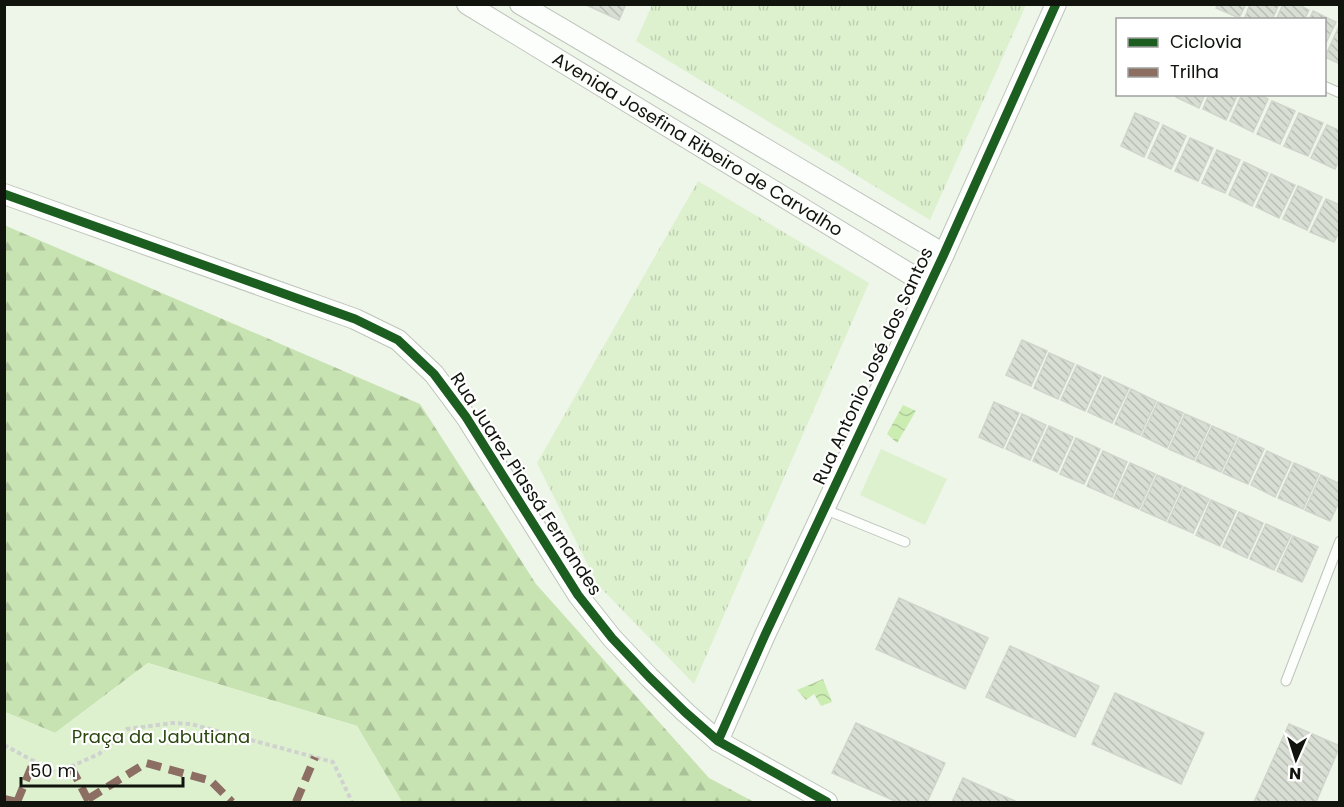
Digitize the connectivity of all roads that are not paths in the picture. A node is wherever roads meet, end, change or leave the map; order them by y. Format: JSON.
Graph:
{"nodes":[{"id":1,"x":467,"y":4,"type":"edge"},
{"id":2,"x":520,"y":4,"type":"edge"},
{"id":3,"x":1056,"y":4,"type":"edge"},
{"id":4,"x":1326,"y":87,"type":"edge"},
{"id":5,"x":1340,"y":93,"type":"edge"},
{"id":6,"x":4,"y":194,"type":"edge"},
{"id":7,"x":944,"y":254,"type":"junction"},
{"id":8,"x":928,"y":285,"type":"junction"},
{"id":9,"x":824,"y":509,"type":"junction"},
{"id":10,"x":905,"y":542,"type":"dead end"},
{"id":11,"x":1340,"y":542,"type":"edge"},
{"id":12,"x":1286,"y":681,"type":"dead end"},
{"id":13,"x":718,"y":741,"type":"junction"},
{"id":14,"x":827,"y":802,"type":"edge"}],
"edges":[{"from":1,"to":8,"type":"street","name":"Avenida Josefina Ribeiro de Carvalho"},
{"from":2,"to":7,"type":"street","name":"Avenida Josefina Ribeiro de Carvalho"},
{"from":3,"to":7,"type":"street","name":"Rua Antonio José dos Santos"},
{"from":4,"to":5,"type":"lane"},
{"from":6,"to":13,"type":"street","name":"Rua Juarez Piassá Fernandes"},
{"from":7,"to":8,"type":"street","name":"Rua Antonio José dos Santos"},
{"from":8,"to":9,"type":"street","name":"Rua Antonio José dos Santos"},
{"from":9,"to":10,"type":"lane"},
{"from":9,"to":13,"type":"street","name":"Rua Antonio José dos Santos"},
{"from":11,"to":12,"type":"lane"},
{"from":13,"to":14,"type":"street","name":"Rua Juarez Piassá Fernandes"}]}
